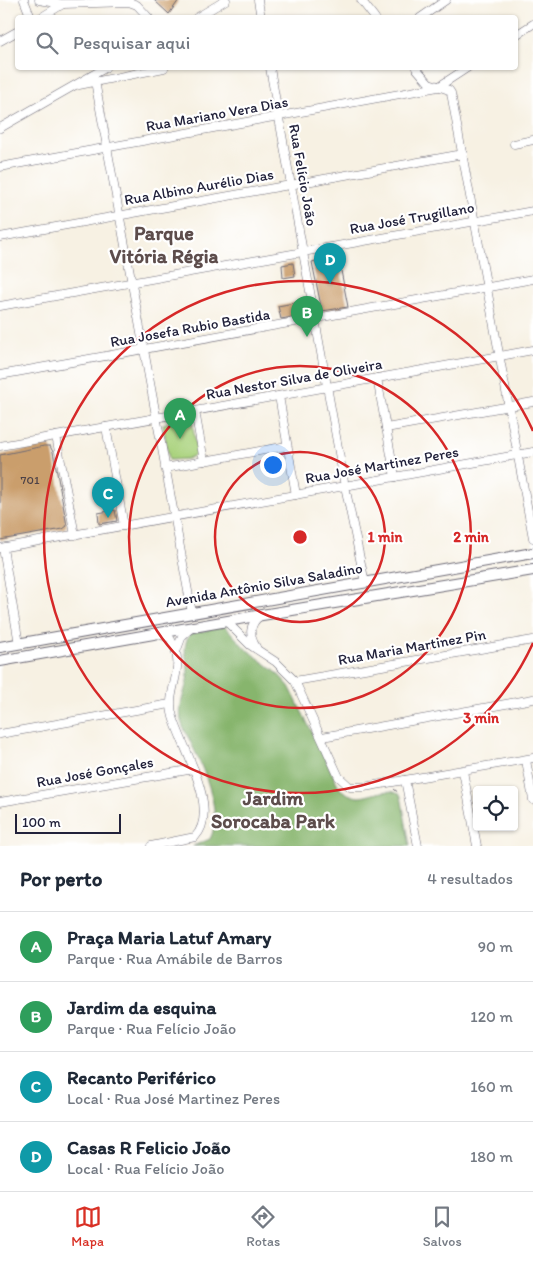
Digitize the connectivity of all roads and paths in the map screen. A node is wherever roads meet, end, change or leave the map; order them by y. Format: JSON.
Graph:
{"nodes":[{"id":1,"x":24,"y":0,"type":"edge"},
{"id":2,"x":39,"y":0,"type":"edge"},
{"id":3,"x":226,"y":0,"type":"edge"},
{"id":4,"x":258,"y":0,"type":"edge"},
{"id":5,"x":361,"y":0,"type":"edge"},
{"id":6,"x":446,"y":0,"type":"edge"},
{"id":7,"x":63,"y":4,"type":"junction"},
{"id":8,"x":30,"y":15,"type":"edge"},
{"id":9,"x":45,"y":15,"type":"edge"},
{"id":10,"x":146,"y":15,"type":"edge"},
{"id":11,"x":201,"y":15,"type":"edge"},
{"id":12,"x":260,"y":15,"type":"edge"},
{"id":13,"x":373,"y":15,"type":"edge"},
{"id":14,"x":424,"y":15,"type":"edge"},
{"id":15,"x":533,"y":24,"type":"edge"},
{"id":16,"x":15,"y":33,"type":"edge"},
{"id":17,"x":518,"y":34,"type":"edge"},
{"id":18,"x":0,"y":41,"type":"edge"},
{"id":19,"x":101,"y":70,"type":"edge"},
{"id":20,"x":110,"y":70,"type":"edge"},
{"id":21,"x":154,"y":70,"type":"edge"},
{"id":22,"x":270,"y":70,"type":"edge"},
{"id":23,"x":418,"y":70,"type":"edge"},
{"id":24,"x":464,"y":70,"type":"edge"},
{"id":25,"x":113,"y":78,"type":"junction"},
{"id":26,"x":96,"y":81,"type":"junction"},
{"id":27,"x":69,"y":87,"type":"junction"},
{"id":28,"x":438,"y":87,"type":"junction"},
{"id":29,"x":279,"y":116,"type":"junction"},
{"id":30,"x":0,"y":128,"type":"edge"},
{"id":31,"x":533,"y":140,"type":"edge"},
{"id":32,"x":514,"y":144,"type":"dead end"},
{"id":33,"x":106,"y":148,"type":"junction"},
{"id":34,"x":462,"y":154,"type":"junction"},
{"id":35,"x":0,"y":166,"type":"edge"},
{"id":36,"x":291,"y":184,"type":"junction"},
{"id":37,"x":533,"y":210,"type":"edge"},
{"id":38,"x":118,"y":216,"type":"junction"},
{"id":39,"x":476,"y":221,"type":"junction"},
{"id":40,"x":0,"y":237,"type":"edge"},
{"id":41,"x":303,"y":251,"type":"junction"},
{"id":42,"x":533,"y":279,"type":"edge"},
{"id":43,"x":131,"y":282,"type":"junction"},
{"id":44,"x":487,"y":287,"type":"junction"},
{"id":45,"x":0,"y":306,"type":"edge"},
{"id":46,"x":316,"y":320,"type":"junction"},
{"id":47,"x":533,"y":350,"type":"edge"},
{"id":48,"x":143,"y":351,"type":"junction"},
{"id":49,"x":500,"y":356,"type":"junction"},
{"id":50,"x":0,"y":376,"type":"edge"},
{"id":51,"x":378,"y":378,"type":"junction"},
{"id":52,"x":328,"y":387,"type":"junction"},
{"id":53,"x":279,"y":396,"type":"junction"},
{"id":54,"x":533,"y":402,"type":"edge"},
{"id":55,"x":510,"y":406,"type":"junction"},
{"id":56,"x":195,"y":411,"type":"junction"},
{"id":57,"x":156,"y":418,"type":"junction"},
{"id":58,"x":106,"y":427,"type":"junction"},
{"id":59,"x":386,"y":428,"type":"junction"},
{"id":60,"x":56,"y":436,"type":"junction"},
{"id":61,"x":0,"y":446,"type":"edge"},
{"id":62,"x":287,"y":446,"type":"junction"},
{"id":63,"x":533,"y":452,"type":"edge"},
{"id":64,"x":518,"y":455,"type":"junction"},
{"id":65,"x":204,"y":461,"type":"junction"},
{"id":66,"x":165,"y":468,"type":"junction"},
{"id":67,"x":395,"y":477,"type":"junction"},
{"id":68,"x":345,"y":486,"type":"junction"},
{"id":69,"x":296,"y":495,"type":"junction"},
{"id":70,"x":174,"y":517,"type":"junction"},
{"id":71,"x":124,"y":526,"type":"junction"},
{"id":72,"x":75,"y":535,"type":"junction"},
{"id":73,"x":533,"y":538,"type":"edge"},
{"id":74,"x":2,"y":548,"type":"edge"},
{"id":75,"x":533,"y":553,"type":"edge"},
{"id":76,"x":533,"y":570,"type":"edge"},
{"id":77,"x":365,"y":583,"type":"junction"},
{"id":78,"x":295,"y":609,"type":"junction"},
{"id":79,"x":192,"y":614,"type":"junction"},
{"id":80,"x":262,"y":615,"type":"junction"},
{"id":81,"x":227,"y":622,"type":"junction"},
{"id":82,"x":190,"y":628,"type":"junction"},
{"id":83,"x":158,"y":634,"type":"junction"},
{"id":84,"x":533,"y":640,"type":"edge"},
{"id":85,"x":19,"y":644,"type":"junction"},
{"id":86,"x":0,"y":647,"type":"edge"},
{"id":87,"x":257,"y":649,"type":"junction"},
{"id":88,"x":176,"y":654,"type":"junction"},
{"id":89,"x":0,"y":661,"type":"edge"},
{"id":90,"x":295,"y":681,"type":"junction"},
{"id":91,"x":533,"y":699,"type":"edge"},
{"id":92,"x":170,"y":704,"type":"junction"},
{"id":93,"x":0,"y":734,"type":"edge"},
{"id":94,"x":322,"y":737,"type":"junction"},
{"id":95,"x":529,"y":759,"type":"edge"},
{"id":96,"x":194,"y":769,"type":"junction"},
{"id":97,"x":463,"y":771,"type":"junction"},
{"id":98,"x":406,"y":780,"type":"junction"},
{"id":99,"x":533,"y":800,"type":"edge"},
{"id":100,"x":0,"y":802,"type":"edge"},
{"id":101,"x":151,"y":846,"type":"edge"},
{"id":102,"x":418,"y":846,"type":"edge"},
{"id":103,"x":477,"y":846,"type":"edge"}],
"edges":[{"from":1,"to":8,"type":"street"},
{"from":2,"to":7,"type":"street"},
{"from":3,"to":11,"type":"street"},
{"from":4,"to":12,"type":"street"},
{"from":5,"to":13,"type":"street"},
{"from":6,"to":14,"type":"street"},
{"from":7,"to":9,"type":"street"},
{"from":7,"to":10,"type":"street"},
{"from":15,"to":17,"type":"street"},
{"from":16,"to":18,"type":"street"},
{"from":19,"to":27,"type":"street"},
{"from":20,"to":25,"type":"street"},
{"from":21,"to":25,"type":"street"},
{"from":22,"to":29,"type":"street","name":"Rua Felício João"},
{"from":23,"to":28,"type":"street"},
{"from":24,"to":28,"type":"street"},
{"from":25,"to":26,"type":"street"},
{"from":26,"to":27,"type":"street"},
{"from":26,"to":33,"type":"street"},
{"from":27,"to":30,"type":"street"},
{"from":28,"to":29,"type":"street","name":"Rua Mariano Vera Dias"},
{"from":28,"to":34,"type":"street"},
{"from":29,"to":33,"type":"street","name":"Rua Mariano Vera Dias"},
{"from":29,"to":36,"type":"street","name":"Rua Felício João"},
{"from":31,"to":32,"type":"street"},
{"from":33,"to":35,"type":"street","name":"Rua Mariano Vera Dias"},
{"from":33,"to":38,"type":"street"},
{"from":34,"to":36,"type":"street","name":"Rua Albino Aurélio Dias"},
{"from":34,"to":39,"type":"street"},
{"from":36,"to":38,"type":"street","name":"Rua Albino Aurélio Dias"},
{"from":36,"to":41,"type":"street","name":"Rua Felício João"},
{"from":37,"to":39,"type":"street","name":"Rua José Trugillano"},
{"from":38,"to":40,"type":"street","name":"Rua Albino Aurélio Dias"},
{"from":38,"to":43,"type":"street"},
{"from":39,"to":41,"type":"street","name":"Rua José Trugillano"},
{"from":39,"to":44,"type":"street"},
{"from":41,"to":43,"type":"street","name":"Rua José Trugillano"},
{"from":41,"to":46,"type":"street","name":"Rua Felício João"},
{"from":42,"to":44,"type":"street","name":"Rua Josefa Rubio Bastida"},
{"from":43,"to":45,"type":"street","name":"Rua José Trugillano"},
{"from":43,"to":48,"type":"street"},
{"from":44,"to":46,"type":"street","name":"Rua Josefa Rubio Bastida"},
{"from":44,"to":49,"type":"street"},
{"from":46,"to":48,"type":"street","name":"Rua Josefa Rubio Bastida"},
{"from":46,"to":52,"type":"street","name":"Rua Felício João"},
{"from":47,"to":49,"type":"street","name":"Rua Nestor Silva de Oliveira"},
{"from":48,"to":50,"type":"street","name":"Rua Josefa Rubio Bastida"},
{"from":48,"to":57,"type":"street"},
{"from":49,"to":51,"type":"street","name":"Rua Nestor Silva de Oliveira"},
{"from":49,"to":55,"type":"street"},
{"from":51,"to":52,"type":"street","name":"Rua Nestor Silva de Oliveira"},
{"from":51,"to":59,"type":"street"},
{"from":52,"to":53,"type":"street","name":"Rua Nestor Silva de Oliveira"},
{"from":52,"to":68,"type":"street","name":"Rua Felício João"},
{"from":53,"to":56,"type":"street","name":"Rua Nestor Silva de Oliveira"},
{"from":53,"to":62,"type":"street"},
{"from":54,"to":55,"type":"street"},
{"from":55,"to":59,"type":"street"},
{"from":55,"to":64,"type":"street"},
{"from":56,"to":57,"type":"street","name":"Rua Nestor Silva de Oliveira"},
{"from":56,"to":65,"type":"street"},
{"from":57,"to":58,"type":"street","name":"Rua Nestor Silva de Oliveira"},
{"from":57,"to":66,"type":"street"},
{"from":58,"to":60,"type":"street","name":"Rua Nestor Silva de Oliveira"},
{"from":58,"to":71,"type":"street"},
{"from":59,"to":67,"type":"street"},
{"from":60,"to":61,"type":"street","name":"Rua Nestor Silva de Oliveira"},
{"from":60,"to":72,"type":"street"},
{"from":62,"to":65,"type":"street"},
{"from":62,"to":69,"type":"street"},
{"from":63,"to":64,"type":"street","name":"Rua José Martinez Peres"},
{"from":64,"to":67,"type":"street","name":"Rua José Martinez Peres"},
{"from":64,"to":73,"type":"street"},
{"from":65,"to":66,"type":"street"},
{"from":66,"to":70,"type":"street"},
{"from":67,"to":68,"type":"street","name":"Rua José Martinez Peres"},
{"from":68,"to":69,"type":"street","name":"Rua José Martinez Peres"},
{"from":68,"to":77,"type":"street","name":"Rua Felício João"},
{"from":69,"to":70,"type":"street","name":"Rua José Martinez Peres"},
{"from":70,"to":71,"type":"street","name":"Rua José Martinez Peres"},
{"from":70,"to":79,"type":"street"},
{"from":71,"to":72,"type":"street","name":"Rua José Martinez Peres"},
{"from":72,"to":74,"type":"street","name":"Rua José Martinez Peres"},
{"from":74,"to":85,"type":"street"},
{"from":75,"to":77,"type":"main road","name":"Avenida Antônio Silva Saladino"},
{"from":76,"to":78,"type":"main road"},
{"from":77,"to":78,"type":"main road"},
{"from":77,"to":79,"type":"main road","name":"Avenida Antônio Silva Saladino"},
{"from":78,"to":80,"type":"main road","name":"Avenida Antônio Silva Saladino"},
{"from":79,"to":85,"type":"main road","name":"Avenida Antônio Silva Saladino"},
{"from":80,"to":81,"type":"main road","name":"Avenida Antônio Silva Saladino"},
{"from":80,"to":87,"type":"street"},
{"from":81,"to":82,"type":"main road","name":"Avenida Antônio Silva Saladino"},
{"from":81,"to":87,"type":"street"},
{"from":82,"to":83,"type":"main road","name":"Avenida Antônio Silva Saladino"},
{"from":82,"to":88,"type":"street"},
{"from":83,"to":88,"type":"street"},
{"from":83,"to":89,"type":"main road","name":"Avenida Antônio Silva Saladino"},
{"from":84,"to":90,"type":"street","name":"Rua Maria Martinez Pin"},
{"from":85,"to":86,"type":"main road","name":"Avenida Antônio Silva Saladino"},
{"from":87,"to":90,"type":"street"},
{"from":88,"to":92,"type":"street"},
{"from":90,"to":94,"type":"street"},
{"from":91,"to":94,"type":"street"},
{"from":92,"to":93,"type":"street"},
{"from":92,"to":96,"type":"street"},
{"from":94,"to":98,"type":"street"},
{"from":95,"to":97,"type":"street"},
{"from":95,"to":99,"type":"street"},
{"from":96,"to":100,"type":"street","name":"Rua José Gonçales"},
{"from":96,"to":101,"type":"street"},
{"from":97,"to":98,"type":"street"},
{"from":97,"to":103,"type":"street"},
{"from":98,"to":102,"type":"street"}]}
